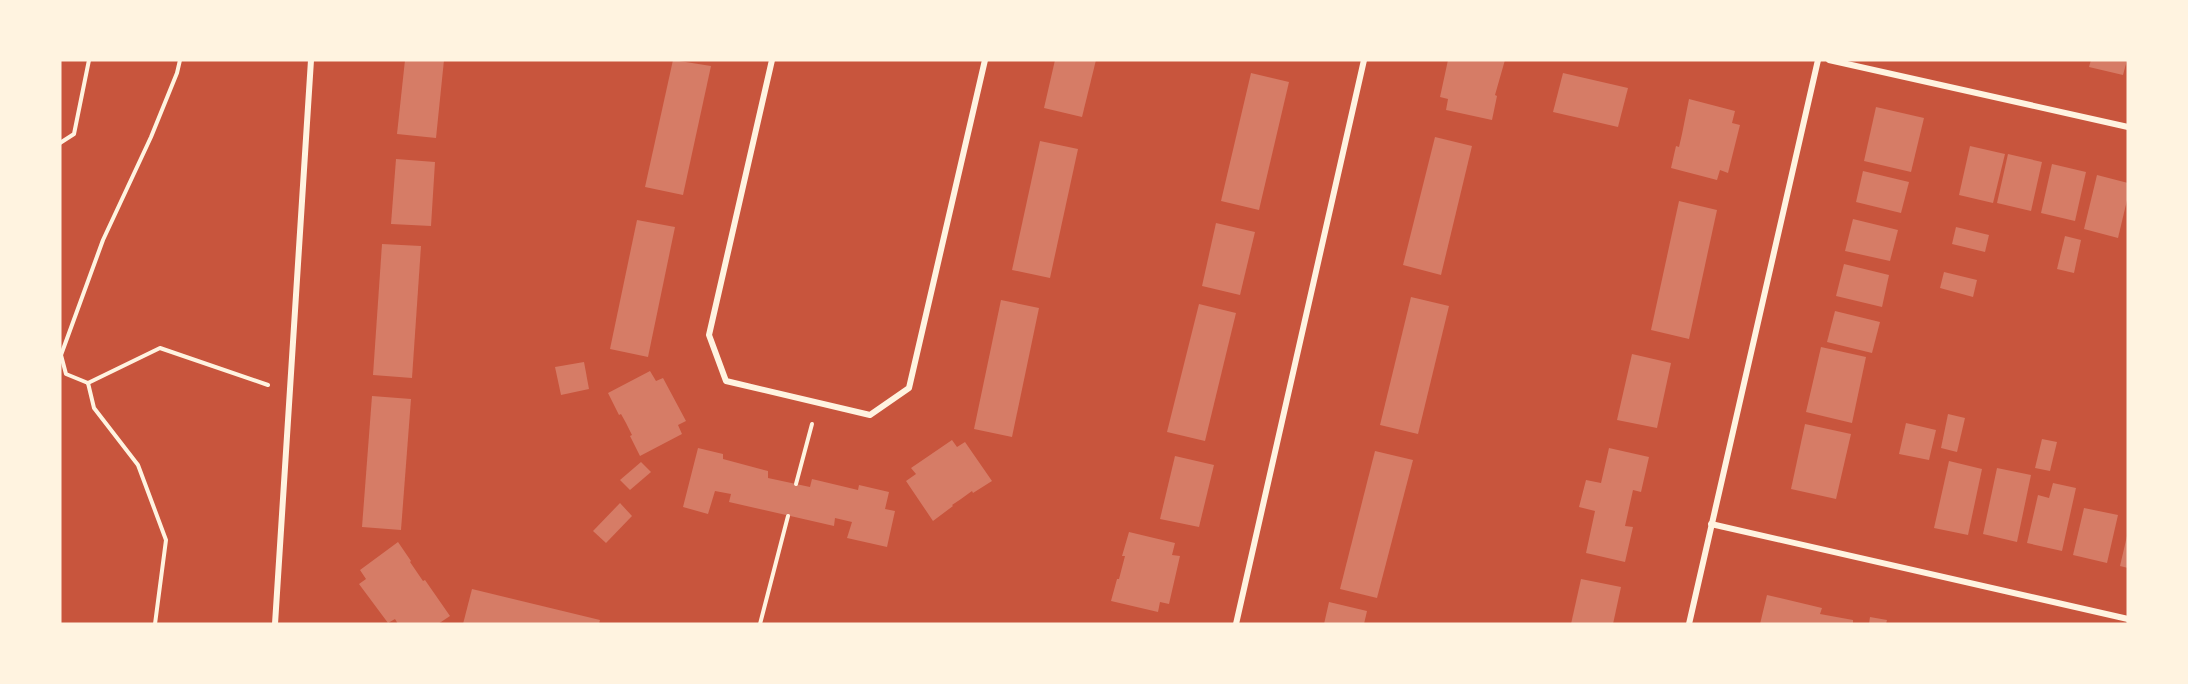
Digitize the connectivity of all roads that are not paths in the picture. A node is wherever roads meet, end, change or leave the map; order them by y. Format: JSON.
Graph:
{"nodes":[{"id":1,"x":311,"y":60,"type":"edge"},
{"id":2,"x":772,"y":60,"type":"edge"},
{"id":3,"x":984,"y":60,"type":"edge"},
{"id":4,"x":1364,"y":60,"type":"edge"},
{"id":5,"x":1818,"y":60,"type":"edge"},
{"id":6,"x":1829,"y":60,"type":"edge"},
{"id":7,"x":2128,"y":127,"type":"edge"},
{"id":8,"x":1711,"y":524,"type":"junction"},
{"id":9,"x":2128,"y":619,"type":"edge"},
{"id":10,"x":275,"y":624,"type":"edge"},
{"id":11,"x":1236,"y":624,"type":"edge"},
{"id":12,"x":1689,"y":624,"type":"edge"}],
"edges":[{"from":1,"to":10,"type":"street"},
{"from":2,"to":3,"type":"street"},
{"from":4,"to":11,"type":"street"},
{"from":5,"to":8,"type":"street"},
{"from":6,"to":7,"type":"street"},
{"from":8,"to":9,"type":"street"},
{"from":8,"to":12,"type":"street"}]}
